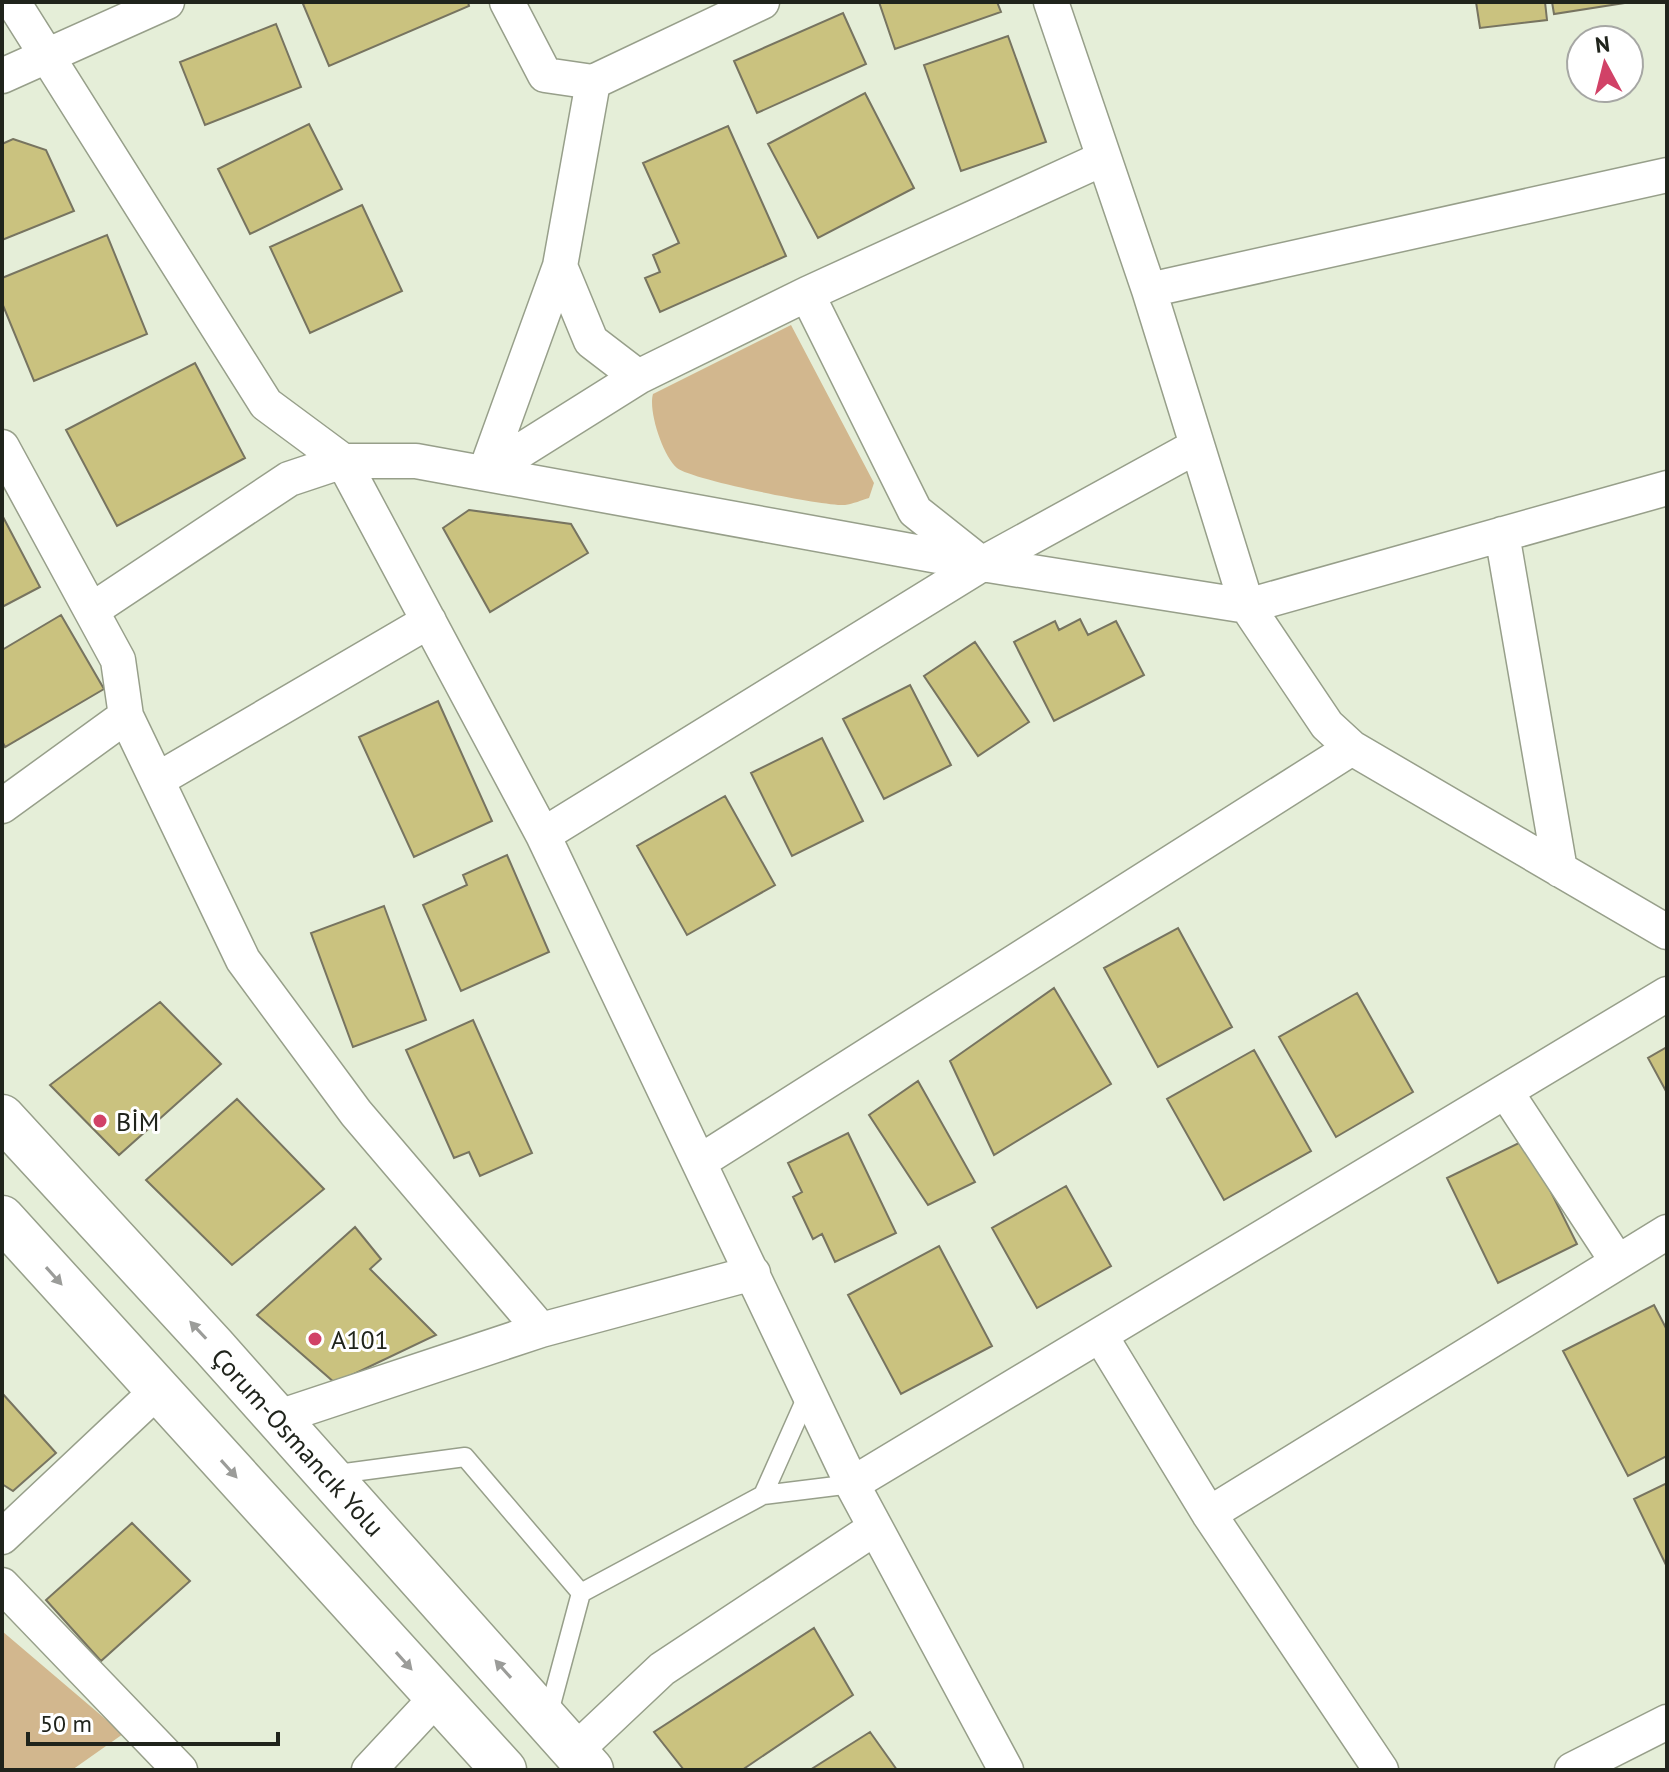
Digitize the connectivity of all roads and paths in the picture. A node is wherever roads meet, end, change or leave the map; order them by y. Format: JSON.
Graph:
{"nodes":[{"id":1,"x":13,"y":2,"type":"edge"},
{"id":2,"x":167,"y":2,"type":"edge"},
{"id":3,"x":507,"y":2,"type":"edge"},
{"id":4,"x":762,"y":2,"type":"edge"},
{"id":5,"x":1051,"y":2,"type":"edge"},
{"id":6,"x":48,"y":56,"type":"junction"},
{"id":7,"x":2,"y":76,"type":"edge"},
{"id":8,"x":593,"y":82,"type":"junction"},
{"id":9,"x":1102,"y":159,"type":"junction"},
{"id":10,"x":1667,"y":175,"type":"edge"},
{"id":11,"x":560,"y":266,"type":"junction"},
{"id":12,"x":1149,"y":290,"type":"junction"},
{"id":13,"x":807,"y":294,"type":"junction"},
{"id":14,"x":638,"y":377,"type":"junction"},
{"id":15,"x":1197,"y":446,"type":"junction"},
{"id":16,"x":2,"y":447,"type":"edge"},
{"id":17,"x":343,"y":461,"type":"junction"},
{"id":18,"x":485,"y":473,"type":"junction"},
{"id":19,"x":1667,"y":488,"type":"edge"},
{"id":20,"x":1502,"y":534,"type":"junction"},
{"id":21,"x":982,"y":564,"type":"junction"},
{"id":22,"x":1247,"y":606,"type":"junction"},
{"id":23,"x":92,"y":610,"type":"junction"},
{"id":24,"x":429,"y":621,"type":"junction"},
{"id":25,"x":126,"y":716,"type":"junction"},
{"id":26,"x":1352,"y":748,"type":"junction"},
{"id":27,"x":157,"y":780,"type":"junction"},
{"id":28,"x":2,"y":806,"type":"edge"},
{"id":29,"x":543,"y":835,"type":"junction"},
{"id":30,"x":1560,"y":870,"type":"junction"},
{"id":31,"x":1667,"y":932,"type":"edge"},
{"id":32,"x":1667,"y":994,"type":"edge"},
{"id":33,"x":1506,"y":1092,"type":"junction"},
{"id":34,"x":2,"y":1117,"type":"edge"},
{"id":35,"x":701,"y":1161,"type":"junction"},
{"id":36,"x":2,"y":1218,"type":"edge"},
{"id":37,"x":1667,"y":1232,"type":"edge"},
{"id":38,"x":1617,"y":1261,"type":"junction"},
{"id":39,"x":753,"y":1273,"type":"junction"},
{"id":40,"x":541,"y":1330,"type":"junction"},
{"id":41,"x":1100,"y":1335,"type":"junction"},
{"id":42,"x":157,"y":1391,"type":"junction"},
{"id":43,"x":809,"y":1393,"type":"junction"},
{"id":44,"x":276,"y":1418,"type":"junction"},
{"id":45,"x":328,"y":1475,"type":"junction"},
{"id":46,"x":852,"y":1484,"type":"junction"},
{"id":47,"x":763,"y":1495,"type":"junction"},
{"id":48,"x":1209,"y":1514,"type":"junction"},
{"id":49,"x":875,"y":1528,"type":"junction"},
{"id":50,"x":2,"y":1537,"type":"edge"},
{"id":51,"x":2,"y":1585,"type":"edge"},
{"id":52,"x":581,"y":1593,"type":"junction"},
{"id":53,"x":437,"y":1697,"type":"junction"},
{"id":54,"x":548,"y":1718,"type":"junction"},
{"id":55,"x":1667,"y":1722,"type":"edge"},
{"id":56,"x":583,"y":1760,"type":"edge"},
{"id":57,"x":180,"y":1770,"type":"edge"},
{"id":58,"x":369,"y":1770,"type":"edge"},
{"id":59,"x":504,"y":1770,"type":"edge"},
{"id":60,"x":1006,"y":1770,"type":"edge"},
{"id":61,"x":1381,"y":1770,"type":"edge"},
{"id":62,"x":1572,"y":1770,"type":"edge"}],
"edges":[{"from":1,"to":6,"type":"street"},
{"from":2,"to":6,"type":"street"},
{"from":3,"to":8,"type":"street"},
{"from":4,"to":8,"type":"street"},
{"from":5,"to":9,"type":"street"},
{"from":6,"to":7,"type":"street"},
{"from":6,"to":17,"type":"street"},
{"from":8,"to":11,"type":"street"},
{"from":9,"to":12,"type":"street"},
{"from":9,"to":13,"type":"street"},
{"from":10,"to":12,"type":"street"},
{"from":11,"to":14,"type":"street"},
{"from":11,"to":18,"type":"street"},
{"from":12,"to":15,"type":"street"},
{"from":13,"to":14,"type":"street"},
{"from":13,"to":21,"type":"street"},
{"from":14,"to":18,"type":"street"},
{"from":15,"to":21,"type":"street"},
{"from":15,"to":22,"type":"street"},
{"from":16,"to":23,"type":"street"},
{"from":17,"to":18,"type":"street"},
{"from":17,"to":23,"type":"street"},
{"from":17,"to":24,"type":"street"},
{"from":18,"to":21,"type":"street"},
{"from":19,"to":20,"type":"street"},
{"from":20,"to":22,"type":"street"},
{"from":20,"to":30,"type":"street"},
{"from":21,"to":22,"type":"street"},
{"from":21,"to":29,"type":"street"},
{"from":22,"to":26,"type":"street"},
{"from":23,"to":25,"type":"street"},
{"from":24,"to":27,"type":"street"},
{"from":24,"to":29,"type":"street"},
{"from":25,"to":27,"type":"street"},
{"from":25,"to":28,"type":"street"},
{"from":26,"to":30,"type":"street"},
{"from":26,"to":35,"type":"street"},
{"from":27,"to":40,"type":"street"},
{"from":29,"to":35,"type":"street"},
{"from":30,"to":31,"type":"street"},
{"from":32,"to":33,"type":"street"},
{"from":33,"to":38,"type":"street"},
{"from":33,"to":41,"type":"street"},
{"from":44,"to":34,"type":"highway","name":"Çorum-Osmancık Yolu","one_way":true},
{"from":35,"to":39,"type":"street"},
{"from":36,"to":42,"type":"highway","one_way":true},
{"from":37,"to":38,"type":"street"},
{"from":38,"to":48,"type":"street"},
{"from":39,"to":40,"type":"street"},
{"from":39,"to":43,"type":"street"},
{"from":40,"to":44,"type":"street"},
{"from":41,"to":46,"type":"street"},
{"from":41,"to":48,"type":"street"},
{"from":42,"to":50,"type":"street"},
{"from":42,"to":53,"type":"highway","one_way":true},
{"from":43,"to":46,"type":"street"},
{"from":43,"to":47,"type":"lane"},
{"from":44,"to":45,"type":"highway","name":"Çorum-Osmancık Yolu"},
{"from":45,"to":52,"type":"lane"},
{"from":54,"to":45,"type":"highway","name":"Çorum-Osmancık Yolu","one_way":true},
{"from":46,"to":47,"type":"lane"},
{"from":46,"to":49,"type":"street"},
{"from":47,"to":52,"type":"lane"},
{"from":48,"to":61,"type":"street"},
{"from":49,"to":56,"type":"street"},
{"from":49,"to":60,"type":"street"},
{"from":51,"to":57,"type":"street"},
{"from":52,"to":54,"type":"lane"},
{"from":53,"to":58,"type":"street"},
{"from":53,"to":59,"type":"highway"},
{"from":54,"to":56,"type":"highway","name":"Çorum-Osmancık Yolu"},
{"from":55,"to":62,"type":"street"}]}
